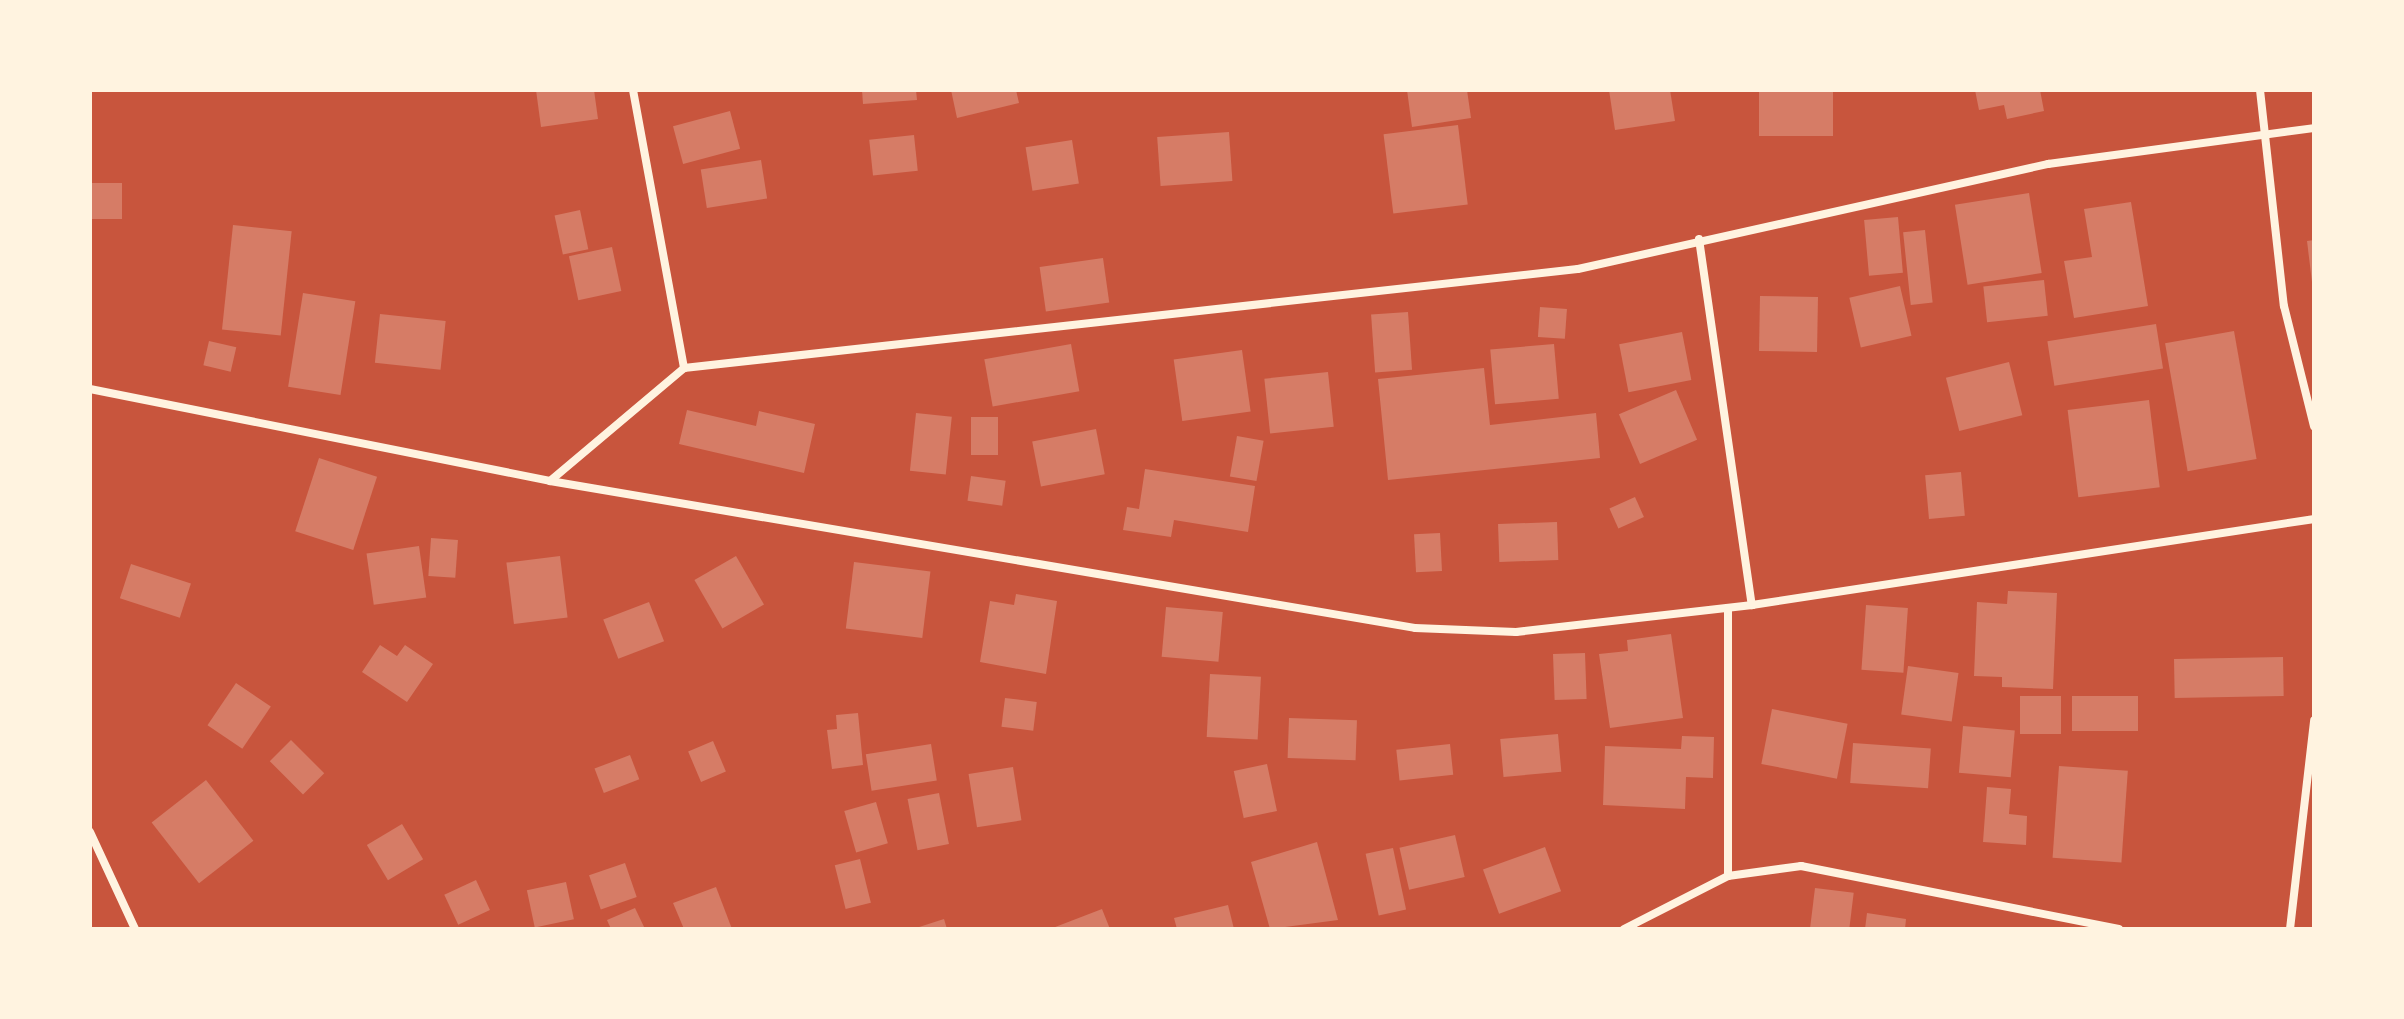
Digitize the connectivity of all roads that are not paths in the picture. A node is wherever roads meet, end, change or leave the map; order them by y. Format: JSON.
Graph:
{"nodes":[{"id":1,"x":633,"y":90,"type":"edge"},
{"id":2,"x":2260,"y":90,"type":"edge"},
{"id":3,"x":2314,"y":128,"type":"edge"},
{"id":4,"x":2266,"y":135,"type":"junction"},
{"id":5,"x":1699,"y":239,"type":"junction"},
{"id":6,"x":684,"y":368,"type":"junction"},
{"id":7,"x":90,"y":389,"type":"edge"},
{"id":8,"x":2314,"y":426,"type":"edge"},
{"id":9,"x":550,"y":481,"type":"junction"},
{"id":10,"x":2314,"y":519,"type":"edge"},
{"id":11,"x":1752,"y":605,"type":"junction"},
{"id":12,"x":1728,"y":608,"type":"junction"},
{"id":13,"x":2314,"y":720,"type":"edge"},
{"id":14,"x":90,"y":832,"type":"edge"},
{"id":15,"x":1728,"y":876,"type":"junction"},
{"id":16,"x":135,"y":929,"type":"edge"},
{"id":17,"x":1624,"y":929,"type":"edge"},
{"id":18,"x":2119,"y":929,"type":"edge"},
{"id":19,"x":2290,"y":929,"type":"edge"}],
"edges":[{"from":1,"to":6,"type":"street"},
{"from":2,"to":4,"type":"street"},
{"from":3,"to":4,"type":"street"},
{"from":4,"to":5,"type":"street"},
{"from":4,"to":8,"type":"street"},
{"from":5,"to":6,"type":"street"},
{"from":5,"to":11,"type":"street"},
{"from":6,"to":9,"type":"street"},
{"from":7,"to":9,"type":"street"},
{"from":9,"to":12,"type":"street"},
{"from":10,"to":11,"type":"street"},
{"from":11,"to":12,"type":"street"},
{"from":12,"to":15,"type":"street"},
{"from":13,"to":19,"type":"street"},
{"from":14,"to":16,"type":"street"},
{"from":15,"to":17,"type":"street"},
{"from":15,"to":18,"type":"street"}]}
